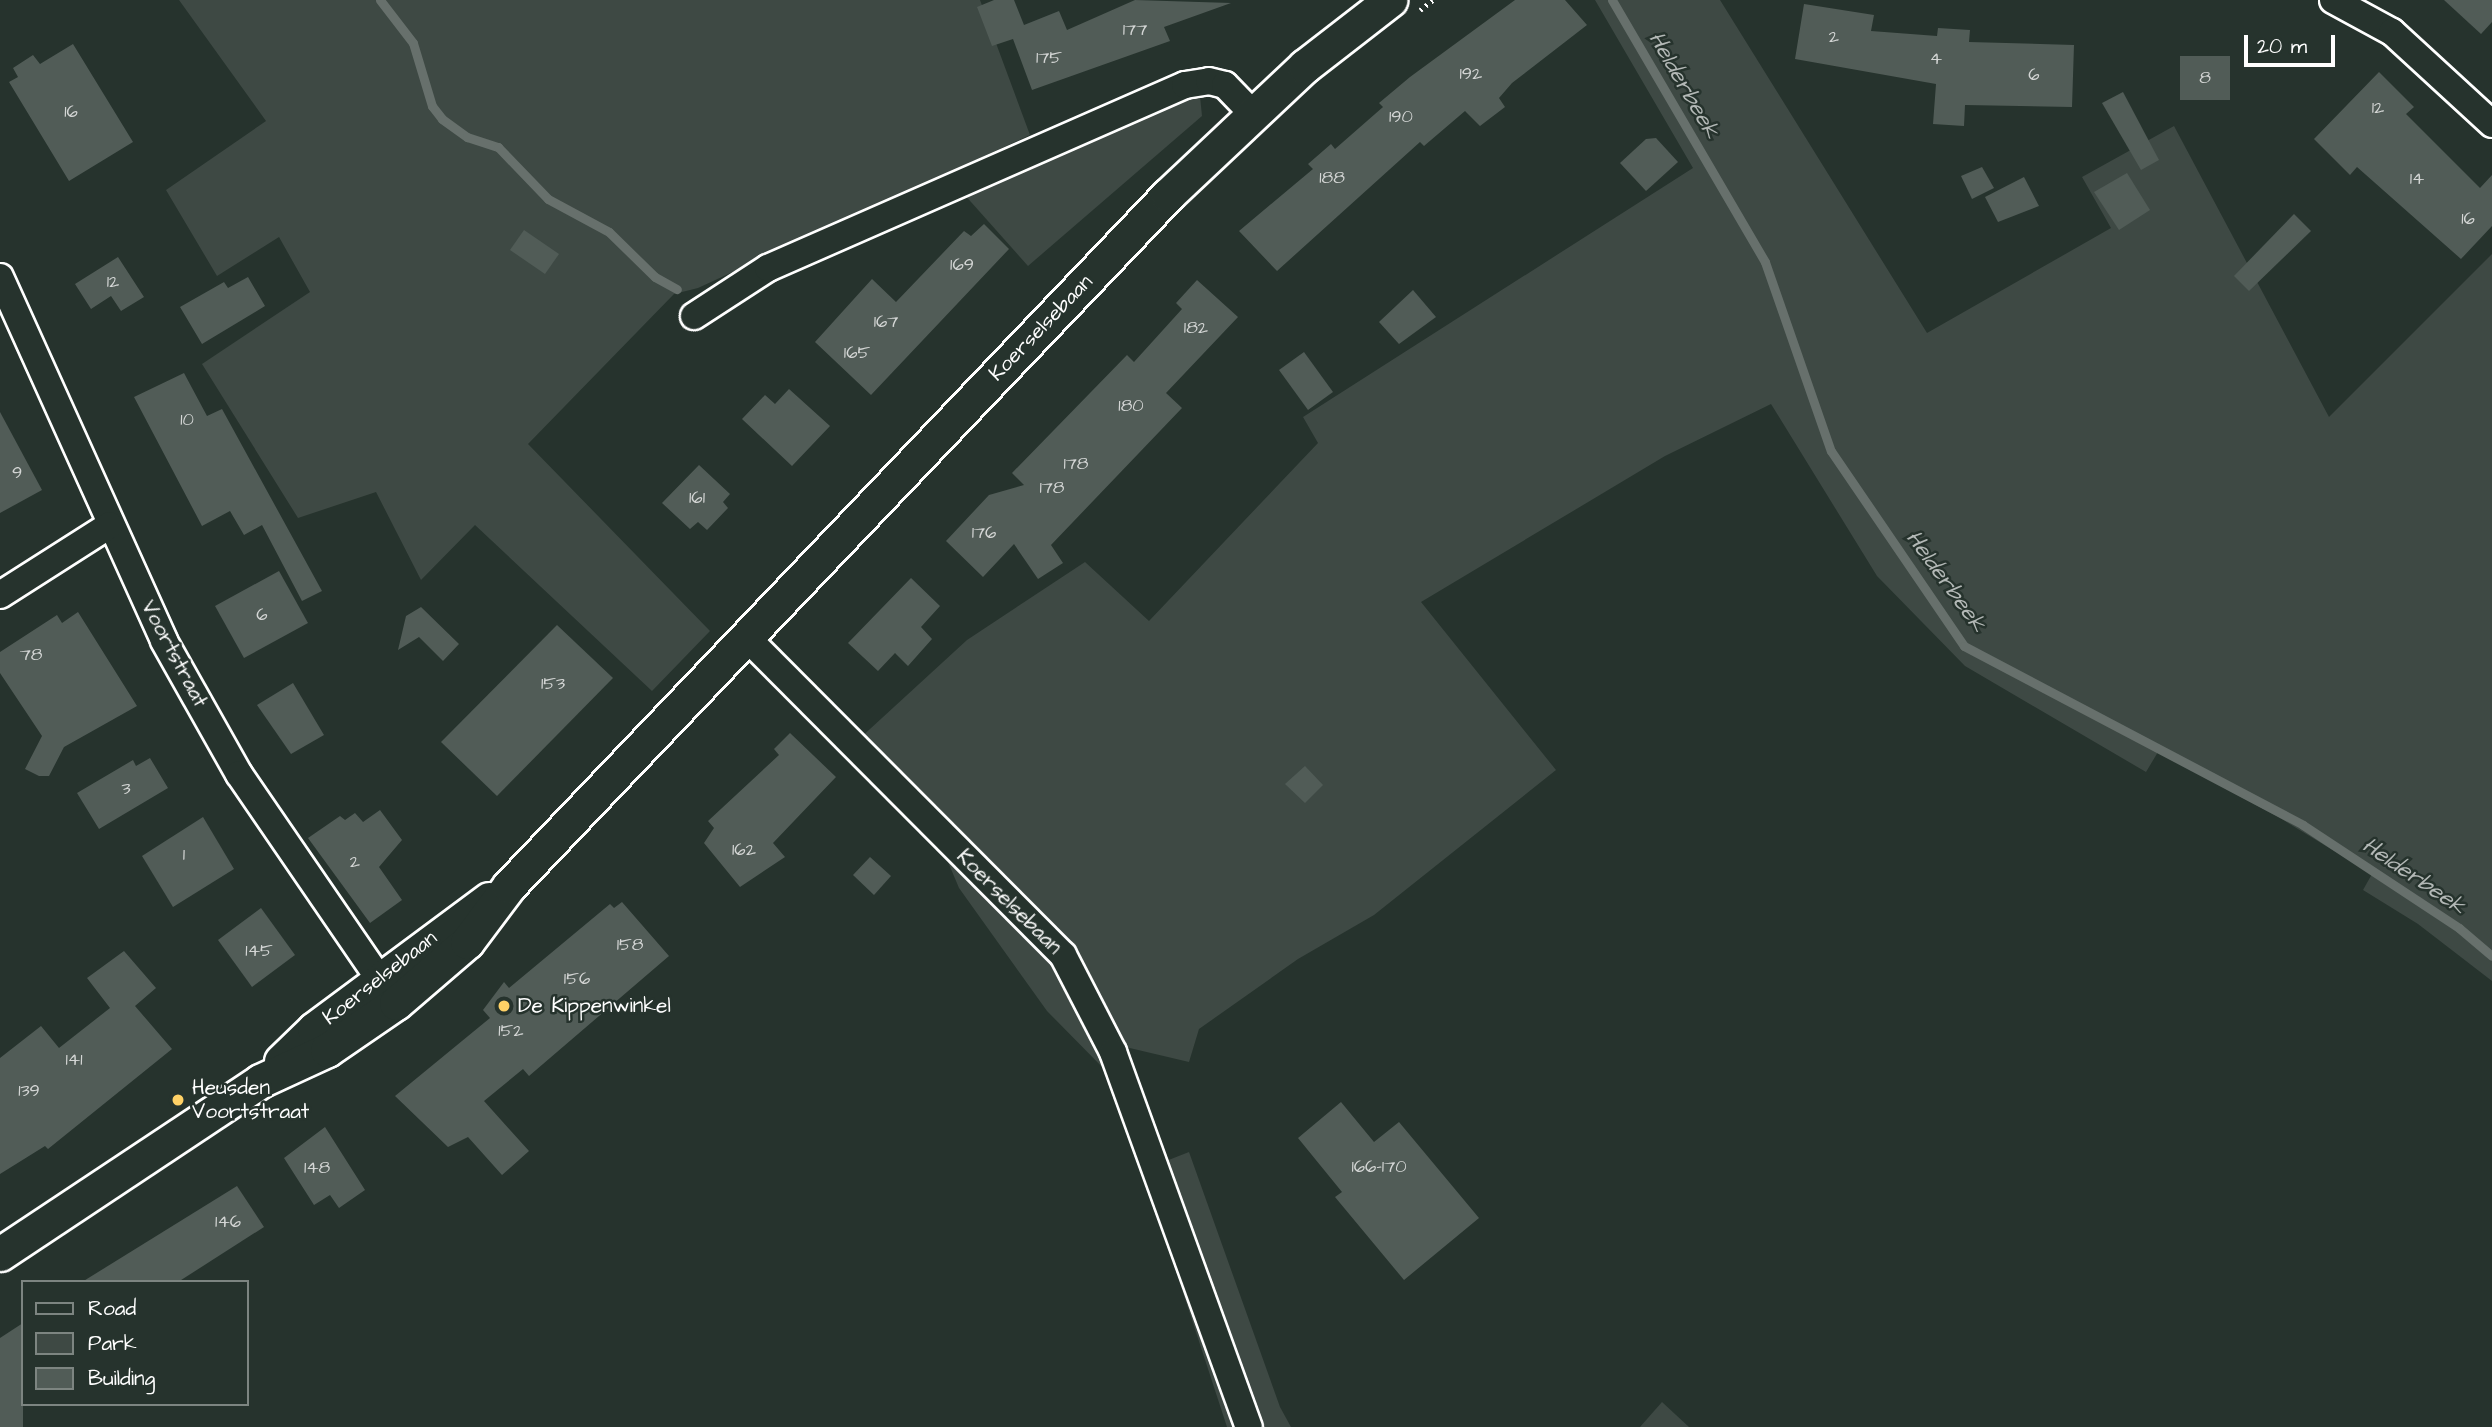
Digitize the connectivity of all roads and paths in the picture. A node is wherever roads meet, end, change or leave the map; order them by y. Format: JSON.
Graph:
{"nodes":[{"id":1,"x":1390,"y":0,"type":"edge"},
{"id":2,"x":2333,"y":0,"type":"edge"},
{"id":3,"x":1254,"y":115,"type":"junction"},
{"id":4,"x":2492,"y":124,"type":"edge"},
{"id":5,"x":0,"y":277,"type":"edge"},
{"id":6,"x":694,"y":316,"type":"dead end"},
{"id":7,"x":110,"y":524,"type":"junction"},
{"id":8,"x":0,"y":595,"type":"edge"},
{"id":9,"x":746,"y":637,"type":"junction"},
{"id":10,"x":388,"y":991,"type":"junction"},
{"id":11,"x":0,"y":1254,"type":"edge"},
{"id":12,"x":1249,"y":1427,"type":"edge"}],
"edges":[{"from":1,"to":3,"type":"street","name":"Koerselsebaan"},
{"from":2,"to":4,"type":"street"},
{"from":3,"to":6,"type":"street"},
{"from":3,"to":9,"type":"street","name":"Koerselsebaan"},
{"from":5,"to":7,"type":"street","name":"Voortstraat"},
{"from":7,"to":8,"type":"street"},
{"from":7,"to":10,"type":"street","name":"Voortstraat"},
{"from":9,"to":10,"type":"street","name":"Koerselsebaan"},
{"from":9,"to":12,"type":"street","name":"Koerselsebaan"},
{"from":10,"to":11,"type":"street","name":"Koerselsebaan"}]}
